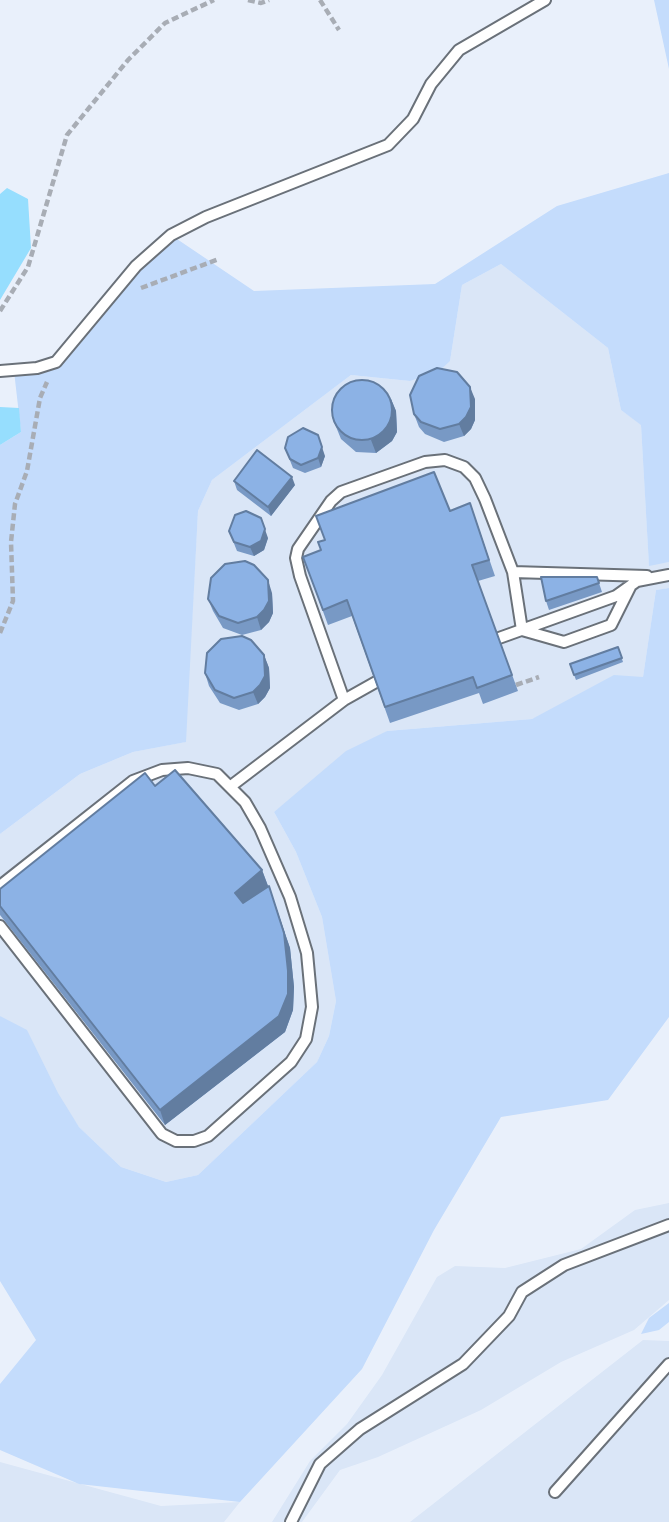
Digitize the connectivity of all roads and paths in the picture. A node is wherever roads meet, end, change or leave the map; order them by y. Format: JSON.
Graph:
{"nodes":[{"id":1,"x":214,"y":0,"type":"edge"},
{"id":2,"x":248,"y":0,"type":"edge"},
{"id":3,"x":269,"y":0,"type":"edge"},
{"id":4,"x":320,"y":0,"type":"edge"},
{"id":5,"x":545,"y":0,"type":"edge"},
{"id":6,"x":339,"y":30,"type":"dead end"},
{"id":7,"x":219,"y":259,"type":"dead end"},
{"id":8,"x":135,"y":290,"type":"dead end"},
{"id":9,"x":0,"y":311,"type":"edge"},
{"id":10,"x":55,"y":362,"type":"junction"},
{"id":11,"x":0,"y":372,"type":"edge"},
{"id":12,"x":513,"y":572,"type":"junction"},
{"id":13,"x":669,"y":575,"type":"edge"},
{"id":14,"x":653,"y":577,"type":"junction"},
{"id":15,"x":630,"y":587,"type":"junction"},
{"id":16,"x":522,"y":630,"type":"junction"},
{"id":17,"x":0,"y":633,"type":"edge"},
{"id":18,"x":499,"y":638,"type":"edge"},
{"id":19,"x":539,"y":677,"type":"dead end"},
{"id":20,"x":376,"y":682,"type":"edge"},
{"id":21,"x":516,"y":685,"type":"dead end"},
{"id":22,"x":344,"y":700,"type":"junction"},
{"id":23,"x":231,"y":786,"type":"junction"},
{"id":24,"x":0,"y":886,"type":"edge"},
{"id":25,"x":0,"y":926,"type":"edge"},
{"id":26,"x":669,"y":1225,"type":"edge"},
{"id":27,"x":669,"y":1364,"type":"edge"},
{"id":28,"x":555,"y":1492,"type":"dead end"},
{"id":29,"x":291,"y":1522,"type":"edge"}],
"edges":[{"from":1,"to":9,"type":"path"},
{"from":2,"to":3,"type":"path"},
{"from":4,"to":6,"type":"path"},
{"from":5,"to":10,"type":"lane"},
{"from":7,"to":8,"type":"path"},
{"from":10,"to":11,"type":"lane"},
{"from":10,"to":17,"type":"path"},
{"from":12,"to":14,"type":"lane"},
{"from":12,"to":16,"type":"lane"},
{"from":12,"to":22,"type":"lane"},
{"from":13,"to":14,"type":"lane"},
{"from":14,"to":15,"type":"lane"},
{"from":15,"to":16,"type":"lane"},
{"from":15,"to":16,"type":"lane"},
{"from":16,"to":18,"type":"lane"},
{"from":19,"to":21,"type":"path"},
{"from":20,"to":22,"type":"lane"},
{"from":22,"to":23,"type":"lane"},
{"from":23,"to":24,"type":"lane"},
{"from":23,"to":25,"type":"lane"},
{"from":26,"to":29,"type":"lane"},
{"from":27,"to":28,"type":"lane"}]}
